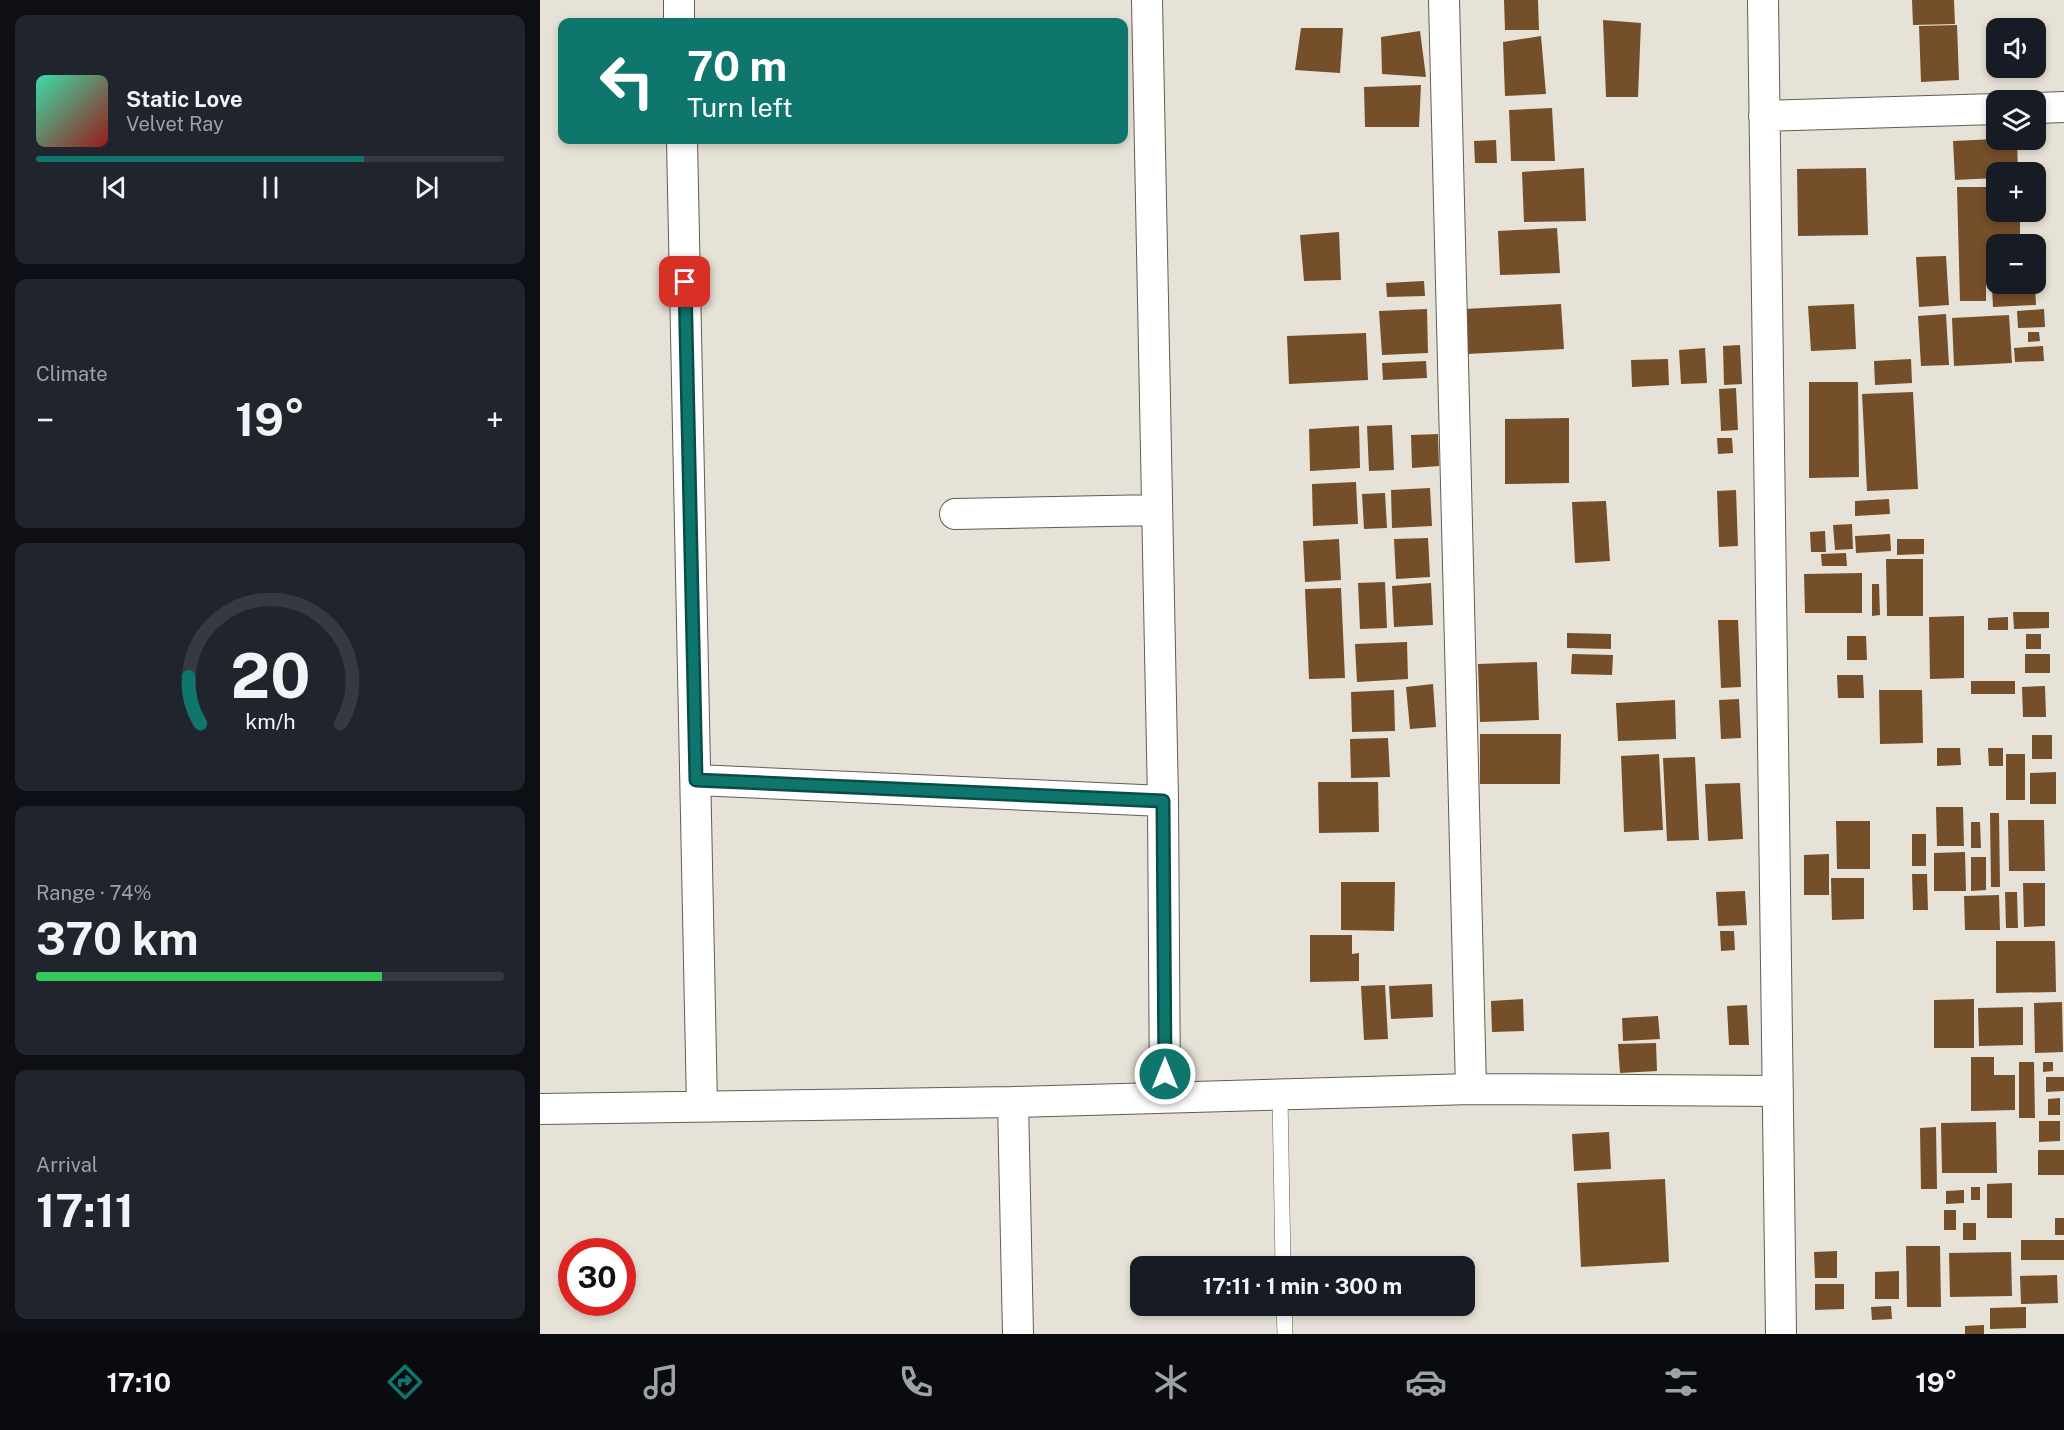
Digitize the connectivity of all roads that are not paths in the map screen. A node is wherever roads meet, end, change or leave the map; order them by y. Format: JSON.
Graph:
{"nodes":[{"id":1,"x":679,"y":0,"type":"edge"},
{"id":2,"x":1147,"y":0,"type":"edge"},
{"id":3,"x":1444,"y":0,"type":"edge"},
{"id":4,"x":1763,"y":0,"type":"edge"},
{"id":5,"x":679,"y":18,"type":"edge"},
{"id":6,"x":2064,"y":107,"type":"edge"},
{"id":7,"x":2046,"y":108,"type":"edge"},
{"id":8,"x":1986,"y":109,"type":"edge"},
{"id":9,"x":1764,"y":116,"type":"junction"},
{"id":10,"x":1136,"y":139,"type":"edge"},
{"id":11,"x":682,"y":144,"type":"edge"},
{"id":12,"x":1157,"y":510,"type":"junction"},
{"id":13,"x":954,"y":514,"type":"dead end"},
{"id":14,"x":696,"y":780,"type":"junction"},
{"id":15,"x":1163,"y":801,"type":"junction"},
{"id":16,"x":1471,"y":1089,"type":"junction"},
{"id":17,"x":1778,"y":1091,"type":"junction"},
{"id":18,"x":1280,"y":1096,"type":"junction"},
{"id":19,"x":1165,"y":1097,"type":"junction"},
{"id":20,"x":1013,"y":1102,"type":"junction"},
{"id":21,"x":702,"y":1106,"type":"junction"},
{"id":22,"x":540,"y":1110,"type":"edge"},
{"id":23,"x":1283,"y":1256,"type":"edge"},
{"id":24,"x":1284,"y":1316,"type":"edge"},
{"id":25,"x":1018,"y":1334,"type":"edge"},
{"id":26,"x":1284,"y":1334,"type":"edge"},
{"id":27,"x":1781,"y":1334,"type":"edge"}],
"edges":[{"from":1,"to":5,"type":"street"},
{"from":2,"to":10,"type":"street"},
{"from":3,"to":16,"type":"street"},
{"from":4,"to":9,"type":"street"},
{"from":6,"to":7,"type":"street"},
{"from":8,"to":9,"type":"street"},
{"from":9,"to":17,"type":"street"},
{"from":10,"to":12,"type":"street"},
{"from":11,"to":14,"type":"street"},
{"from":12,"to":13,"type":"street"},
{"from":12,"to":15,"type":"street"},
{"from":14,"to":15,"type":"street"},
{"from":14,"to":21,"type":"street"},
{"from":15,"to":19,"type":"street"},
{"from":16,"to":17,"type":"street"},
{"from":16,"to":18,"type":"street"},
{"from":17,"to":27,"type":"street"},
{"from":18,"to":19,"type":"street"},
{"from":18,"to":23,"type":"lane"},
{"from":19,"to":20,"type":"street"},
{"from":20,"to":21,"type":"street"},
{"from":20,"to":25,"type":"street"},
{"from":21,"to":22,"type":"street"},
{"from":24,"to":26,"type":"lane"}]}
